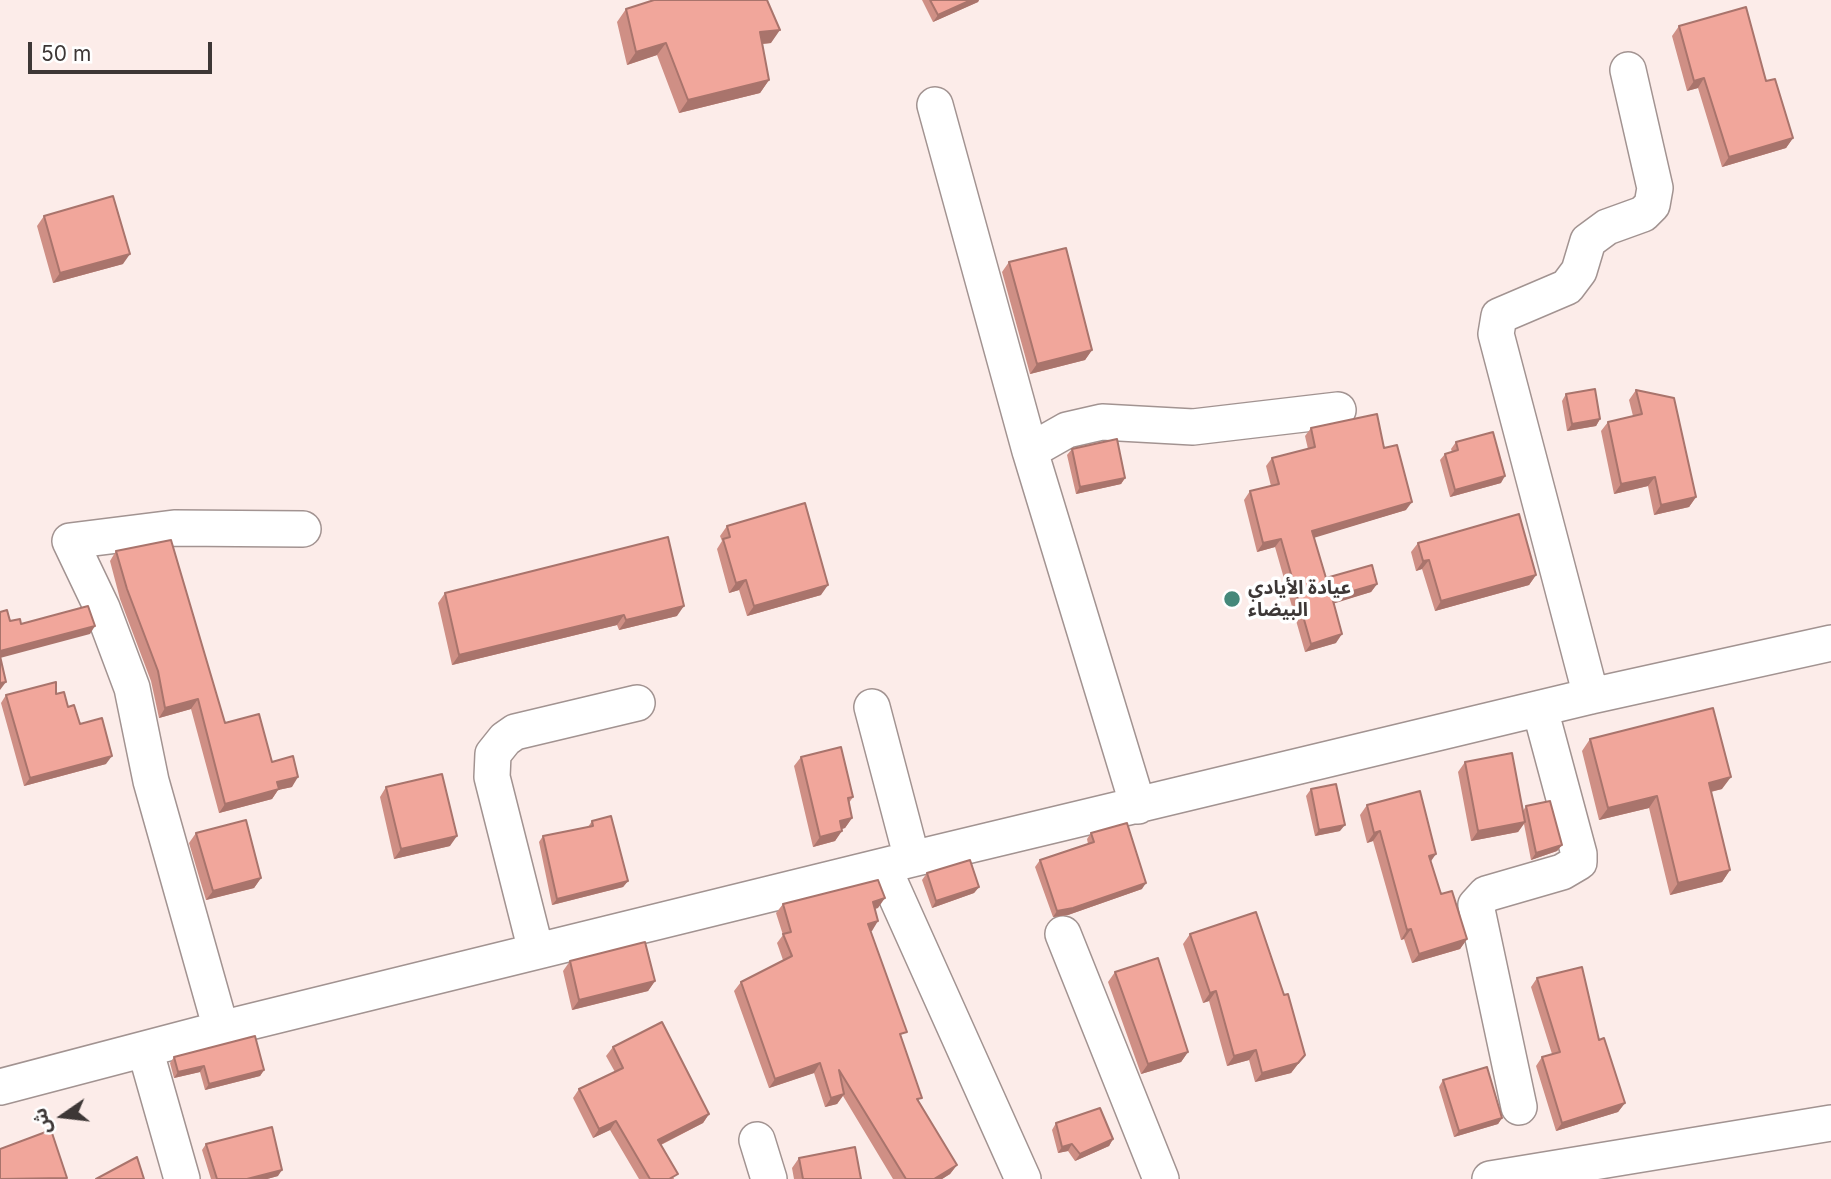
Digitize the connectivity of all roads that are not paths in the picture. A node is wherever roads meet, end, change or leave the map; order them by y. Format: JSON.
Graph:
{"nodes":[{"id":1,"x":1629,"y":70,"type":"dead end"},
{"id":2,"x":935,"y":105,"type":"dead end"},
{"id":3,"x":1338,"y":410,"type":"dead end"},
{"id":4,"x":1030,"y":451,"type":"junction"},
{"id":5,"x":303,"y":529,"type":"dead end"},
{"id":6,"x":1831,"y":643,"type":"edge"},
{"id":7,"x":1591,"y":696,"type":"junction"},
{"id":8,"x":636,"y":704,"type":"dead end"},
{"id":9,"x":872,"y":707,"type":"dead end"},
{"id":10,"x":1540,"y":709,"type":"junction"},
{"id":11,"x":1138,"y":806,"type":"junction"},
{"id":12,"x":898,"y":863,"type":"junction"},
{"id":13,"x":1063,"y":934,"type":"dead end"},
{"id":14,"x":536,"y":951,"type":"junction"},
{"id":15,"x":221,"y":1029,"type":"junction"},
{"id":16,"x":145,"y":1049,"type":"junction"},
{"id":17,"x":0,"y":1087,"type":"edge"},
{"id":18,"x":1519,"y":1107,"type":"dead end"},
{"id":19,"x":1831,"y":1123,"type":"edge"},
{"id":20,"x":757,"y":1140,"type":"dead end"},
{"id":21,"x":1831,"y":1145,"type":"edge"},
{"id":22,"x":182,"y":1179,"type":"edge"},
{"id":23,"x":769,"y":1179,"type":"edge"},
{"id":24,"x":1023,"y":1179,"type":"edge"},
{"id":25,"x":1161,"y":1179,"type":"edge"},
{"id":26,"x":1490,"y":1179,"type":"edge"},
{"id":27,"x":1606,"y":1179,"type":"edge"}],
"edges":[{"from":1,"to":7,"type":"street"},
{"from":2,"to":4,"type":"street"},
{"from":3,"to":4,"type":"street"},
{"from":4,"to":11,"type":"street"},
{"from":5,"to":15,"type":"street"},
{"from":6,"to":7,"type":"street"},
{"from":7,"to":10,"type":"street"},
{"from":8,"to":14,"type":"street"},
{"from":9,"to":12,"type":"street"},
{"from":10,"to":11,"type":"street"},
{"from":10,"to":18,"type":"street"},
{"from":11,"to":12,"type":"street"},
{"from":12,"to":14,"type":"street"},
{"from":12,"to":24,"type":"street"},
{"from":13,"to":25,"type":"street"},
{"from":14,"to":15,"type":"street"},
{"from":15,"to":16,"type":"street"},
{"from":16,"to":17,"type":"street"},
{"from":16,"to":22,"type":"street"},
{"from":19,"to":26,"type":"street"},
{"from":20,"to":23,"type":"street"},
{"from":21,"to":27,"type":"street"}]}
